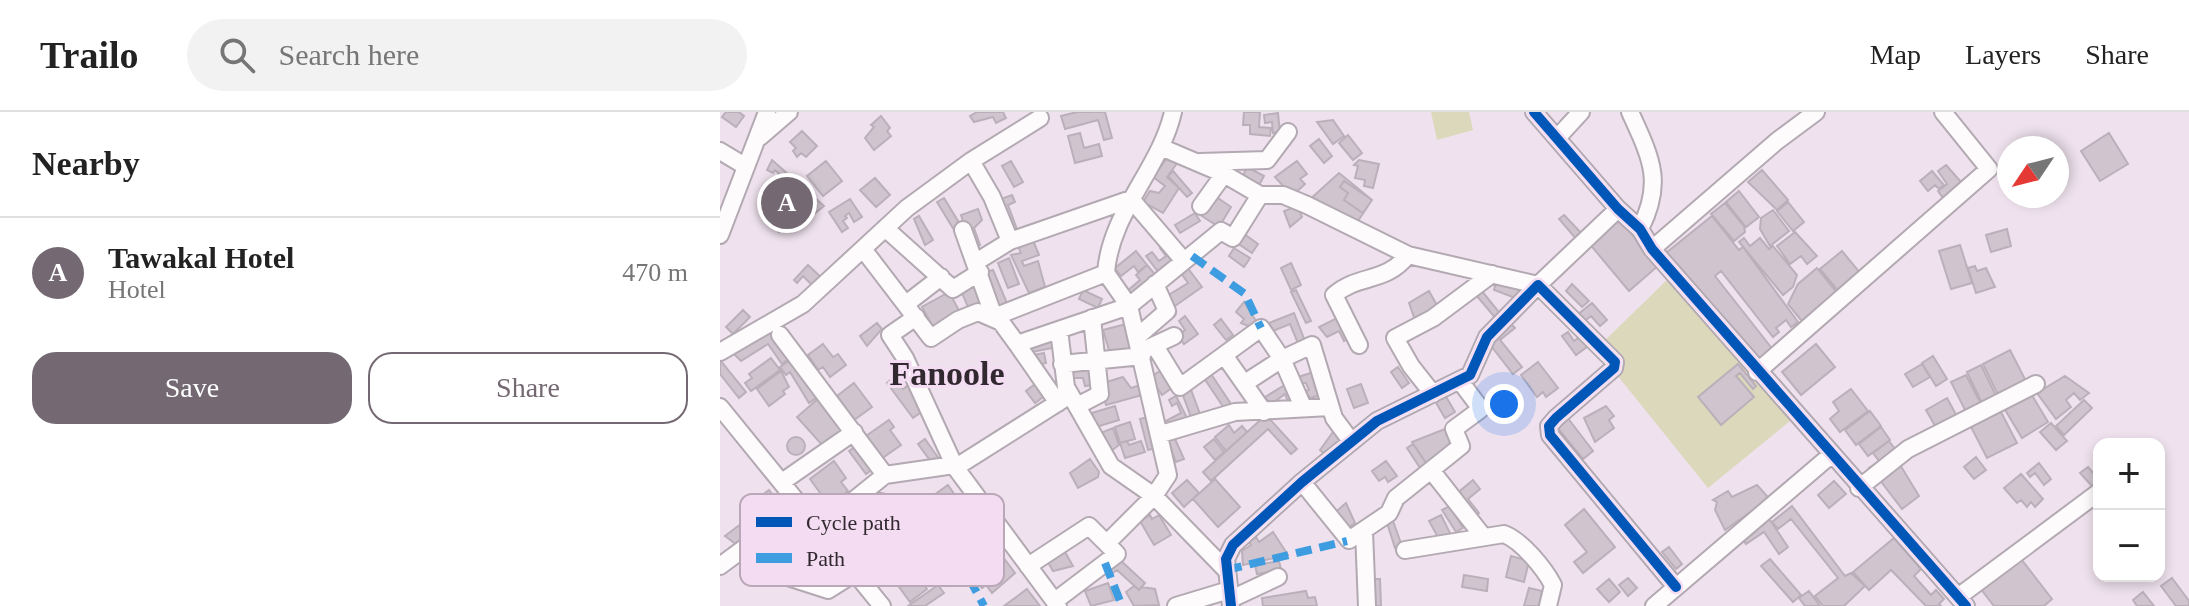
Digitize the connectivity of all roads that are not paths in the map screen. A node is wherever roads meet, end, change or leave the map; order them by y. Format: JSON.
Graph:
{"nodes":[{"id":1,"x":767,"y":112,"type":"edge"},
{"id":2,"x":789,"y":112,"type":"edge"},
{"id":3,"x":1173,"y":112,"type":"edge"},
{"id":4,"x":1534,"y":112,"type":"edge"},
{"id":5,"x":1581,"y":112,"type":"edge"},
{"id":6,"x":1630,"y":112,"type":"edge"},
{"id":7,"x":1816,"y":112,"type":"edge"},
{"id":8,"x":1943,"y":112,"type":"edge"},
{"id":9,"x":1040,"y":118,"type":"dead end"},
{"id":10,"x":1288,"y":132,"type":"dead end"},
{"id":11,"x":1557,"y":138,"type":"junction"},
{"id":12,"x":756,"y":141,"type":"junction"},
{"id":13,"x":1163,"y":148,"type":"junction"},
{"id":14,"x":720,"y":151,"type":"edge"},
{"id":15,"x":971,"y":161,"type":"junction"},
{"id":16,"x":1195,"y":162,"type":"junction"},
{"id":17,"x":745,"y":166,"type":"junction"},
{"id":18,"x":1224,"y":174,"type":"junction"},
{"id":19,"x":1260,"y":195,"type":"junction"},
{"id":20,"x":1131,"y":199,"type":"junction"},
{"id":21,"x":1201,"y":206,"type":"dead end"},
{"id":22,"x":1618,"y":209,"type":"junction"},
{"id":23,"x":722,"y":225,"type":"edge"},
{"id":24,"x":885,"y":228,"type":"junction"},
{"id":25,"x":1640,"y":229,"type":"junction"},
{"id":26,"x":963,"y":230,"type":"dead end"},
{"id":27,"x":1010,"y":241,"type":"junction"},
{"id":28,"x":863,"y":249,"type":"junction"},
{"id":29,"x":1652,"y":249,"type":"junction"},
{"id":30,"x":1408,"y":255,"type":"junction"},
{"id":31,"x":1184,"y":261,"type":"junction"},
{"id":32,"x":978,"y":267,"type":"junction"},
{"id":33,"x":1106,"y":273,"type":"junction"},
{"id":34,"x":1492,"y":274,"type":"junction"},
{"id":35,"x":941,"y":277,"type":"junction"},
{"id":36,"x":1155,"y":284,"type":"junction"},
{"id":37,"x":1538,"y":285,"type":"junction"},
{"id":38,"x":1129,"y":306,"type":"junction"},
{"id":39,"x":911,"y":310,"type":"junction"},
{"id":40,"x":994,"y":317,"type":"junction"},
{"id":41,"x":1092,"y":318,"type":"junction"},
{"id":42,"x":1059,"y":330,"type":"junction"},
{"id":43,"x":780,"y":335,"type":"dead end"},
{"id":44,"x":1174,"y":336,"type":"dead end"},
{"id":45,"x":1017,"y":344,"type":"junction"},
{"id":46,"x":1359,"y":345,"type":"dead end"},
{"id":47,"x":1144,"y":348,"type":"junction"},
{"id":48,"x":720,"y":352,"type":"edge"},
{"id":49,"x":1224,"y":355,"type":"junction"},
{"id":50,"x":1282,"y":359,"type":"junction"},
{"id":51,"x":1097,"y":362,"type":"junction"},
{"id":52,"x":1062,"y":364,"type":"junction"},
{"id":53,"x":1757,"y":372,"type":"junction"},
{"id":54,"x":1460,"y":381,"type":"junction"},
{"id":55,"x":1245,"y":383,"type":"junction"},
{"id":56,"x":2036,"y":384,"type":"dead end"},
{"id":57,"x":1180,"y":387,"type":"junction"},
{"id":58,"x":1433,"y":394,"type":"junction"},
{"id":59,"x":1152,"y":397,"type":"junction"},
{"id":60,"x":1068,"y":401,"type":"junction"},
{"id":61,"x":720,"y":407,"type":"edge"},
{"id":62,"x":1303,"y":407,"type":"junction"},
{"id":63,"x":1330,"y":407,"type":"junction"},
{"id":64,"x":1264,"y":412,"type":"junction"},
{"id":65,"x":854,"y":432,"type":"junction"},
{"id":66,"x":1161,"y":434,"type":"junction"},
{"id":67,"x":1351,"y":441,"type":"junction"},
{"id":68,"x":1831,"y":455,"type":"junction"},
{"id":69,"x":955,"y":467,"type":"junction"},
{"id":70,"x":1431,"y":470,"type":"junction"},
{"id":71,"x":885,"y":475,"type":"junction"},
{"id":72,"x":782,"y":482,"type":"junction"},
{"id":73,"x":1302,"y":482,"type":"junction"},
{"id":74,"x":1859,"y":488,"type":"junction"},
{"id":75,"x":792,"y":494,"type":"edge"},
{"id":76,"x":861,"y":494,"type":"edge"},
{"id":77,"x":975,"y":494,"type":"edge"},
{"id":78,"x":1154,"y":496,"type":"junction"},
{"id":79,"x":2093,"y":497,"type":"edge"},
{"id":80,"x":1364,"y":531,"type":"junction"},
{"id":81,"x":1004,"y":533,"type":"edge"},
{"id":82,"x":1482,"y":535,"type":"junction"},
{"id":83,"x":1107,"y":543,"type":"junction"},
{"id":84,"x":1405,"y":550,"type":"dead end"},
{"id":85,"x":740,"y":551,"type":"edge"},
{"id":86,"x":720,"y":566,"type":"edge"},
{"id":87,"x":1028,"y":566,"type":"junction"},
{"id":88,"x":1226,"y":570,"type":"junction"},
{"id":89,"x":1278,"y":577,"type":"dead end"},
{"id":90,"x":816,"y":586,"type":"edge"},
{"id":91,"x":834,"y":586,"type":"edge"},
{"id":92,"x":866,"y":586,"type":"edge"},
{"id":93,"x":1676,"y":587,"type":"junction"},
{"id":94,"x":1230,"y":599,"type":"edge"},
{"id":95,"x":1962,"y":602,"type":"edge"},
{"id":96,"x":1057,"y":604,"type":"edge"},
{"id":97,"x":882,"y":606,"type":"edge"},
{"id":98,"x":1176,"y":606,"type":"edge"},
{"id":99,"x":1367,"y":606,"type":"edge"},
{"id":100,"x":1548,"y":606,"type":"edge"},
{"id":101,"x":1654,"y":606,"type":"edge"}],
"edges":[{"from":1,"to":12,"type":"street"},
{"from":2,"to":12,"type":"street"},
{"from":3,"to":13,"type":"street"},
{"from":4,"to":11,"type":"street"},
{"from":5,"to":11,"type":"street"},
{"from":6,"to":25,"type":"street"},
{"from":7,"to":29,"type":"street"},
{"from":8,"to":53,"type":"street"},
{"from":9,"to":15,"type":"street"},
{"from":10,"to":16,"type":"street"},
{"from":11,"to":22,"type":"street"},
{"from":12,"to":17,"type":"street"},
{"from":13,"to":16,"type":"street"},
{"from":13,"to":20,"type":"street"},
{"from":14,"to":17,"type":"street"},
{"from":15,"to":24,"type":"street"},
{"from":15,"to":27,"type":"street"},
{"from":16,"to":18,"type":"street"},
{"from":17,"to":23,"type":"street"},
{"from":18,"to":19,"type":"street"},
{"from":18,"to":21,"type":"street"},
{"from":19,"to":30,"type":"street"},
{"from":19,"to":31,"type":"street"},
{"from":20,"to":27,"type":"street"},
{"from":20,"to":31,"type":"street"},
{"from":20,"to":33,"type":"street"},
{"from":22,"to":25,"type":"street"},
{"from":22,"to":37,"type":"street"},
{"from":24,"to":28,"type":"street"},
{"from":24,"to":35,"type":"street"},
{"from":25,"to":29,"type":"street"},
{"from":26,"to":32,"type":"street"},
{"from":27,"to":32,"type":"street"},
{"from":28,"to":39,"type":"street"},
{"from":28,"to":48,"type":"street"},
{"from":29,"to":53,"type":"street"},
{"from":30,"to":34,"type":"street"},
{"from":30,"to":46,"type":"street"},
{"from":31,"to":36,"type":"street"},
{"from":32,"to":35,"type":"street"},
{"from":32,"to":40,"type":"street"},
{"from":33,"to":38,"type":"street"},
{"from":33,"to":40,"type":"street"},
{"from":34,"to":37,"type":"street"},
{"from":34,"to":58,"type":"street"},
{"from":35,"to":39,"type":"street"},
{"from":36,"to":38,"type":"street"},
{"from":36,"to":47,"type":"street"},
{"from":37,"to":54,"type":"street"},
{"from":37,"to":93,"type":"street"},
{"from":38,"to":41,"type":"street"},
{"from":38,"to":47,"type":"street"},
{"from":39,"to":40,"type":"street"},
{"from":39,"to":69,"type":"street"},
{"from":40,"to":45,"type":"street"},
{"from":41,"to":42,"type":"street"},
{"from":41,"to":51,"type":"street"},
{"from":42,"to":45,"type":"street"},
{"from":42,"to":52,"type":"street"},
{"from":43,"to":65,"type":"street"},
{"from":44,"to":47,"type":"street"},
{"from":45,"to":60,"type":"street"},
{"from":47,"to":51,"type":"street"},
{"from":47,"to":57,"type":"street"},
{"from":47,"to":59,"type":"street"},
{"from":49,"to":50,"type":"street"},
{"from":49,"to":55,"type":"street"},
{"from":49,"to":57,"type":"street"},
{"from":50,"to":55,"type":"street"},
{"from":50,"to":62,"type":"street"},
{"from":50,"to":63,"type":"street"},
{"from":51,"to":52,"type":"street"},
{"from":51,"to":60,"type":"street"},
{"from":52,"to":60,"type":"street"},
{"from":53,"to":68,"type":"street"},
{"from":54,"to":58,"type":"street"},
{"from":54,"to":70,"type":"street"},
{"from":55,"to":64,"type":"street"},
{"from":56,"to":74,"type":"street"},
{"from":57,"to":59,"type":"street"},
{"from":58,"to":67,"type":"street"},
{"from":59,"to":66,"type":"street"},
{"from":60,"to":69,"type":"street"},
{"from":60,"to":78,"type":"street"},
{"from":61,"to":72,"type":"street"},
{"from":62,"to":63,"type":"street"},
{"from":62,"to":64,"type":"street"},
{"from":63,"to":67,"type":"street"},
{"from":64,"to":66,"type":"street"},
{"from":65,"to":71,"type":"street"},
{"from":65,"to":72,"type":"street"},
{"from":66,"to":78,"type":"street"},
{"from":67,"to":73,"type":"street"},
{"from":68,"to":74,"type":"street"},
{"from":68,"to":93,"type":"street"},
{"from":69,"to":71,"type":"street"},
{"from":69,"to":77,"type":"street"},
{"from":70,"to":80,"type":"street"},
{"from":70,"to":82,"type":"street"},
{"from":71,"to":76,"type":"street"},
{"from":72,"to":75,"type":"street"},
{"from":73,"to":80,"type":"street"},
{"from":73,"to":88,"type":"street"},
{"from":74,"to":95,"type":"street"},
{"from":78,"to":83,"type":"street"},
{"from":78,"to":88,"type":"street"},
{"from":79,"to":95,"type":"street"},
{"from":80,"to":99,"type":"street"},
{"from":81,"to":87,"type":"street"},
{"from":82,"to":84,"type":"street"},
{"from":82,"to":100,"type":"street"},
{"from":83,"to":87,"type":"street"},
{"from":83,"to":96,"type":"street"},
{"from":85,"to":86,"type":"street"},
{"from":87,"to":96,"type":"street"},
{"from":88,"to":94,"type":"street"},
{"from":89,"to":94,"type":"street"},
{"from":90,"to":91,"type":"street"},
{"from":92,"to":97,"type":"street"},
{"from":93,"to":101,"type":"street"},
{"from":94,"to":98,"type":"street"}]}
